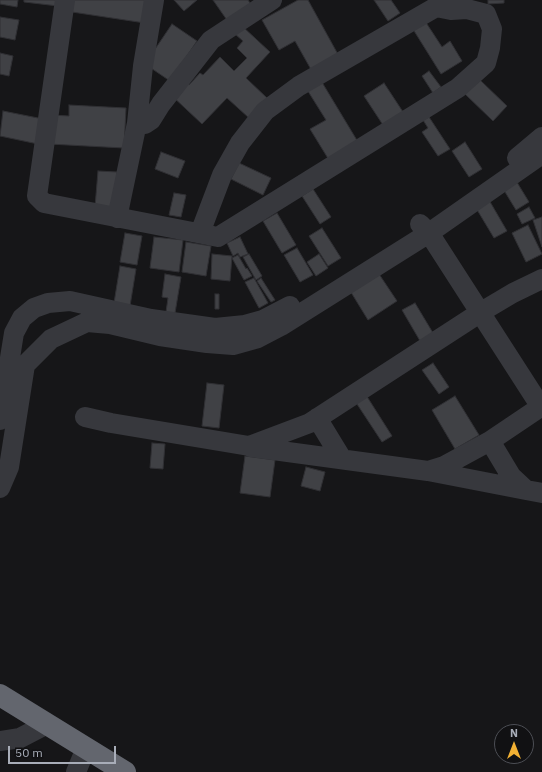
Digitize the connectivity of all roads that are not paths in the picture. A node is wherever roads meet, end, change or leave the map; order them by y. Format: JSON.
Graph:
{"nodes":[{"id":1,"x":65,"y":0,"type":"edge"},
{"id":2,"x":154,"y":0,"type":"edge"},
{"id":3,"x":272,"y":0,"type":"edge"},
{"id":4,"x":434,"y":4,"type":"edge"},
{"id":5,"x":137,"y":123,"type":"junction"},
{"id":6,"x":542,"y":137,"type":"edge"},
{"id":7,"x":534,"y":159,"type":"edge"},
{"id":8,"x":117,"y":218,"type":"junction"},
{"id":9,"x":430,"y":224,"type":"junction"},
{"id":10,"x":200,"y":233,"type":"junction"},
{"id":11,"x":542,"y":278,"type":"edge"},
{"id":12,"x":487,"y":309,"type":"junction"},
{"id":13,"x":87,"y":314,"type":"junction"},
{"id":14,"x":17,"y":362,"type":"junction"},
{"id":15,"x":542,"y":401,"type":"edge"},
{"id":16,"x":85,"y":417,"type":"dead end"},
{"id":17,"x":317,"y":418,"type":"junction"},
{"id":18,"x":0,"y":420,"type":"edge"},
{"id":19,"x":490,"y":441,"type":"junction"},
{"id":20,"x":249,"y":446,"type":"junction"},
{"id":21,"x":342,"y":459,"type":"junction"},
{"id":22,"x":428,"y":471,"type":"junction"},
{"id":23,"x":0,"y":488,"type":"edge"},
{"id":24,"x":534,"y":492,"type":"edge"},
{"id":25,"x":0,"y":695,"type":"edge"},
{"id":26,"x":46,"y":724,"type":"junction"},
{"id":27,"x":0,"y":741,"type":"edge"},
{"id":28,"x":86,"y":748,"type":"junction"},
{"id":29,"x":117,"y":769,"type":"edge"},
{"id":30,"x":76,"y":772,"type":"edge"}],
"edges":[{"from":1,"to":8,"type":"street"},
{"from":2,"to":5,"type":"street"},
{"from":3,"to":5,"type":"street"},
{"from":4,"to":10,"type":"street"},
{"from":4,"to":10,"type":"street"},
{"from":5,"to":8,"type":"street"},
{"from":6,"to":7,"type":"street"},
{"from":7,"to":9,"type":"street"},
{"from":8,"to":10,"type":"street"},
{"from":9,"to":12,"type":"street"},
{"from":9,"to":13,"type":"street"},
{"from":11,"to":12,"type":"street"},
{"from":12,"to":15,"type":"street"},
{"from":12,"to":17,"type":"street"},
{"from":13,"to":14,"type":"street"},
{"from":13,"to":14,"type":"street"},
{"from":14,"to":18,"type":"street"},
{"from":14,"to":23,"type":"street"},
{"from":15,"to":19,"type":"street"},
{"from":16,"to":20,"type":"street"},
{"from":17,"to":20,"type":"street"},
{"from":17,"to":21,"type":"street"},
{"from":19,"to":22,"type":"street"},
{"from":19,"to":24,"type":"street"},
{"from":20,"to":21,"type":"street"},
{"from":21,"to":22,"type":"street"},
{"from":22,"to":24,"type":"street"},
{"from":25,"to":26,"type":"highway"},
{"from":26,"to":27,"type":"street"},
{"from":26,"to":28,"type":"highway"},
{"from":28,"to":29,"type":"highway"},
{"from":28,"to":30,"type":"street"}]}
